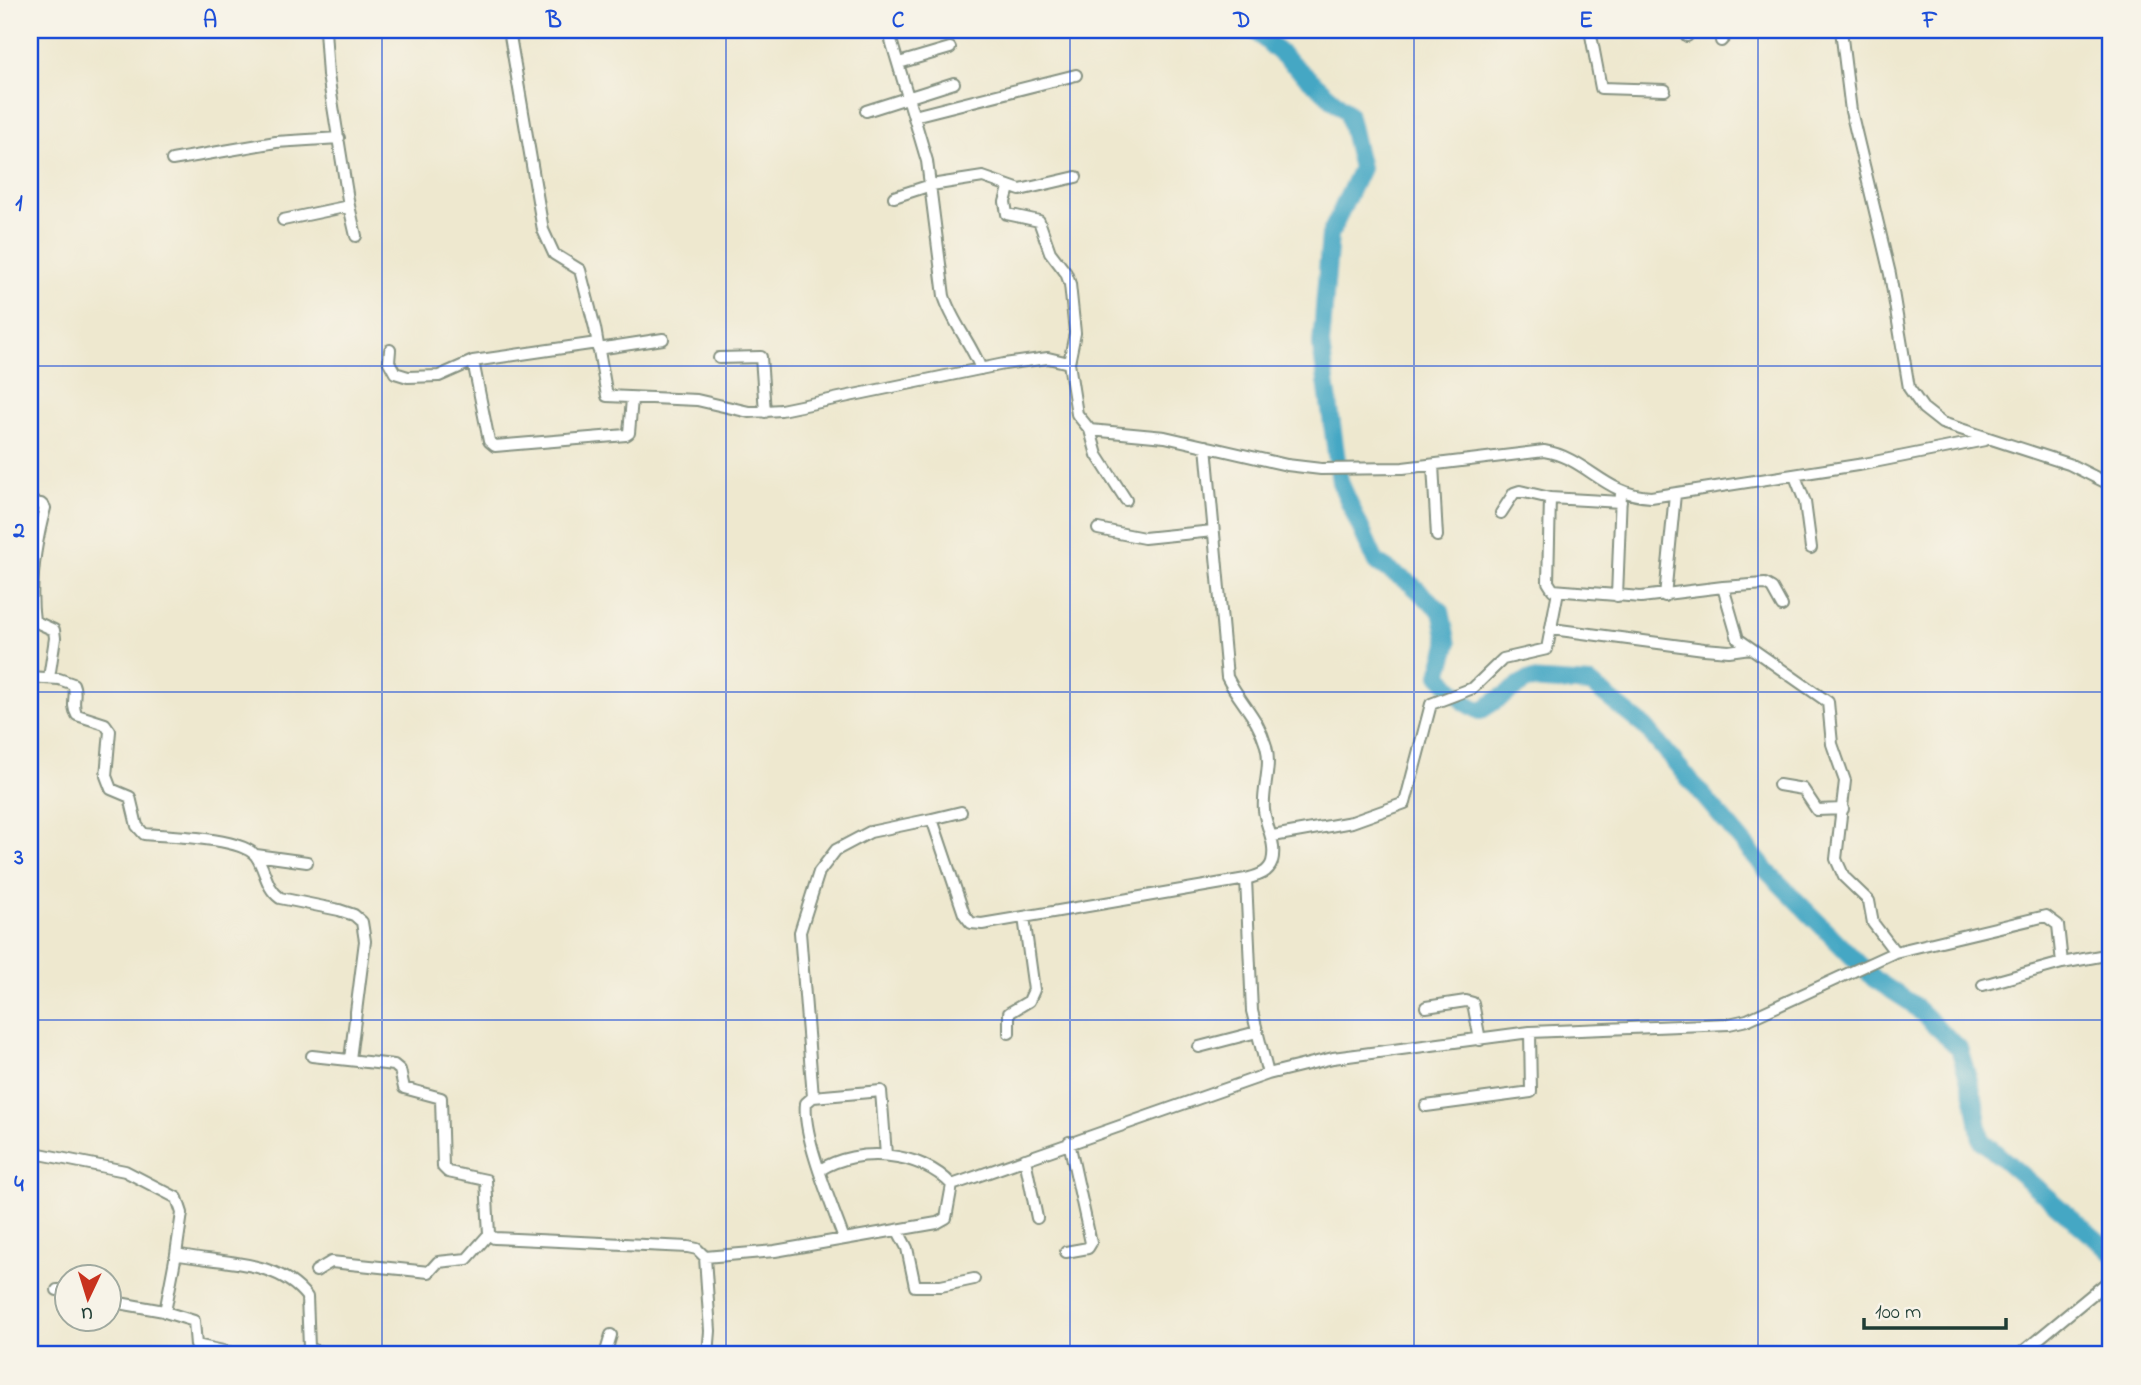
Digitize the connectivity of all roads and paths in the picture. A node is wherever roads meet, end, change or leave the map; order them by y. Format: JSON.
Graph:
{"nodes":[{"id":1,"x":325,"y":30,"type":"edge"},
{"id":2,"x":509,"y":30,"type":"edge"},
{"id":3,"x":888,"y":30,"type":"edge"},
{"id":4,"x":1591,"y":30,"type":"edge"},
{"id":5,"x":1731,"y":30,"type":"edge"},
{"id":6,"x":1841,"y":30,"type":"edge"},
{"id":7,"x":1721,"y":41,"type":"dead end"},
{"id":8,"x":950,"y":48,"type":"dead end"},
{"id":9,"x":899,"y":63,"type":"junction"},
{"id":10,"x":1076,"y":75,"type":"dead end"},
{"id":11,"x":954,"y":83,"type":"dead end"},
{"id":12,"x":1665,"y":90,"type":"dead end"},
{"id":13,"x":908,"y":97,"type":"junction"},
{"id":14,"x":866,"y":111,"type":"dead end"},
{"id":15,"x":914,"y":116,"type":"junction"},
{"id":16,"x":339,"y":138,"type":"junction"},
{"id":17,"x":172,"y":160,"type":"dead end"},
{"id":18,"x":1076,"y":177,"type":"dead end"},
{"id":19,"x":931,"y":185,"type":"junction"},
{"id":20,"x":1009,"y":188,"type":"junction"},
{"id":21,"x":894,"y":197,"type":"dead end"},
{"id":22,"x":349,"y":206,"type":"junction"},
{"id":23,"x":284,"y":220,"type":"dead end"},
{"id":24,"x":356,"y":236,"type":"dead end"},
{"id":25,"x":663,"y":340,"type":"dead end"},
{"id":26,"x":597,"y":346,"type":"junction"},
{"id":27,"x":390,"y":350,"type":"dead end"},
{"id":28,"x":719,"y":358,"type":"dead end"},
{"id":29,"x":472,"y":362,"type":"junction"},
{"id":30,"x":1069,"y":363,"type":"junction"},
{"id":31,"x":981,"y":369,"type":"junction"},
{"id":32,"x":632,"y":399,"type":"junction"},
{"id":33,"x":765,"y":412,"type":"junction"},
{"id":34,"x":1090,"y":430,"type":"junction"},
{"id":35,"x":1985,"y":440,"type":"junction"},
{"id":36,"x":1206,"y":446,"type":"junction"},
{"id":37,"x":1433,"y":465,"type":"junction"},
{"id":38,"x":1795,"y":476,"type":"junction"},
{"id":39,"x":2111,"y":485,"type":"edge"},
{"id":40,"x":1675,"y":494,"type":"junction"},
{"id":41,"x":1550,"y":498,"type":"junction"},
{"id":42,"x":1621,"y":498,"type":"junction"},
{"id":43,"x":1126,"y":500,"type":"dead end"},
{"id":44,"x":30,"y":503,"type":"edge"},
{"id":45,"x":1501,"y":513,"type":"dead end"},
{"id":46,"x":1098,"y":529,"type":"dead end"},
{"id":47,"x":1213,"y":531,"type":"junction"},
{"id":48,"x":1437,"y":536,"type":"dead end"},
{"id":49,"x":1811,"y":548,"type":"dead end"},
{"id":50,"x":1723,"y":587,"type":"junction"},
{"id":51,"x":1558,"y":591,"type":"junction"},
{"id":52,"x":1617,"y":596,"type":"junction"},
{"id":53,"x":1665,"y":596,"type":"junction"},
{"id":54,"x":1782,"y":606,"type":"dead end"},
{"id":55,"x":1552,"y":629,"type":"junction"},
{"id":56,"x":1750,"y":648,"type":"junction"},
{"id":57,"x":30,"y":677,"type":"edge"},
{"id":58,"x":49,"y":678,"type":"junction"},
{"id":59,"x":1779,"y":785,"type":"dead end"},
{"id":60,"x":1843,"y":809,"type":"junction"},
{"id":61,"x":961,"y":812,"type":"dead end"},
{"id":62,"x":932,"y":819,"type":"junction"},
{"id":63,"x":1273,"y":836,"type":"junction"},
{"id":64,"x":256,"y":855,"type":"junction"},
{"id":65,"x":307,"y":862,"type":"dead end"},
{"id":66,"x":1246,"y":879,"type":"junction"},
{"id":67,"x":1024,"y":917,"type":"junction"},
{"id":68,"x":1895,"y":952,"type":"junction"},
{"id":69,"x":2111,"y":954,"type":"edge"},
{"id":70,"x":2062,"y":963,"type":"junction"},
{"id":71,"x":1983,"y":985,"type":"dead end"},
{"id":72,"x":1426,"y":1007,"type":"dead end"},
{"id":73,"x":1256,"y":1032,"type":"junction"},
{"id":74,"x":1530,"y":1032,"type":"junction"},
{"id":75,"x":1009,"y":1033,"type":"dead end"},
{"id":76,"x":1480,"y":1040,"type":"junction"},
{"id":77,"x":1199,"y":1047,"type":"dead end"},
{"id":78,"x":312,"y":1056,"type":"dead end"},
{"id":79,"x":350,"y":1059,"type":"junction"},
{"id":80,"x":1268,"y":1074,"type":"junction"},
{"id":81,"x":813,"y":1097,"type":"junction"},
{"id":82,"x":1426,"y":1106,"type":"dead end"},
{"id":83,"x":1069,"y":1142,"type":"junction"},
{"id":84,"x":30,"y":1152,"type":"edge"},
{"id":85,"x":886,"y":1155,"type":"junction"},
{"id":86,"x":1025,"y":1159,"type":"junction"},
{"id":87,"x":820,"y":1170,"type":"junction"},
{"id":88,"x":952,"y":1185,"type":"junction"},
{"id":89,"x":1037,"y":1218,"type":"dead end"},
{"id":90,"x":898,"y":1231,"type":"junction"},
{"id":91,"x":489,"y":1234,"type":"junction"},
{"id":92,"x":844,"y":1239,"type":"junction"},
{"id":93,"x":1066,"y":1252,"type":"dead end"},
{"id":94,"x":176,"y":1254,"type":"junction"},
{"id":95,"x":705,"y":1257,"type":"junction"},
{"id":96,"x":316,"y":1271,"type":"dead end"},
{"id":97,"x":974,"y":1279,"type":"dead end"},
{"id":98,"x":2111,"y":1279,"type":"edge"},
{"id":99,"x":122,"y":1304,"type":"edge"},
{"id":100,"x":164,"y":1311,"type":"junction"},
{"id":101,"x":611,"y":1335,"type":"dead end"},
{"id":102,"x":237,"y":1354,"type":"edge"},
{"id":103,"x":314,"y":1354,"type":"edge"},
{"id":104,"x":271,"y":1355,"type":"edge"},
{"id":105,"x":349,"y":1355,"type":"edge"},
{"id":106,"x":606,"y":1355,"type":"edge"},
{"id":107,"x":708,"y":1355,"type":"edge"},
{"id":108,"x":2019,"y":1355,"type":"edge"}],
"edges":[{"from":1,"to":16,"type":"street"},
{"from":2,"to":26,"type":"street"},
{"from":3,"to":9,"type":"street"},
{"from":4,"to":12,"type":"street"},
{"from":5,"to":7,"type":"street"},
{"from":6,"to":35,"type":"street"},
{"from":8,"to":9,"type":"street"},
{"from":9,"to":13,"type":"street"},
{"from":10,"to":15,"type":"street"},
{"from":11,"to":13,"type":"street"},
{"from":13,"to":14,"type":"street"},
{"from":13,"to":15,"type":"street"},
{"from":15,"to":19,"type":"street"},
{"from":16,"to":17,"type":"street"},
{"from":16,"to":22,"type":"street"},
{"from":18,"to":20,"type":"street"},
{"from":19,"to":20,"type":"street"},
{"from":19,"to":21,"type":"street"},
{"from":19,"to":31,"type":"street"},
{"from":20,"to":30,"type":"street"},
{"from":22,"to":23,"type":"street"},
{"from":22,"to":24,"type":"street"},
{"from":25,"to":26,"type":"street"},
{"from":26,"to":29,"type":"street"},
{"from":26,"to":32,"type":"street"},
{"from":27,"to":29,"type":"street"},
{"from":28,"to":33,"type":"street"},
{"from":29,"to":32,"type":"street"},
{"from":30,"to":31,"type":"street"},
{"from":30,"to":34,"type":"street"},
{"from":31,"to":33,"type":"street"},
{"from":32,"to":33,"type":"street"},
{"from":34,"to":36,"type":"street"},
{"from":34,"to":43,"type":"street"},
{"from":35,"to":38,"type":"street"},
{"from":35,"to":39,"type":"street"},
{"from":36,"to":37,"type":"street"},
{"from":36,"to":47,"type":"street"},
{"from":37,"to":42,"type":"street"},
{"from":37,"to":48,"type":"street"},
{"from":38,"to":40,"type":"street"},
{"from":38,"to":49,"type":"street"},
{"from":40,"to":42,"type":"street"},
{"from":40,"to":53,"type":"street"},
{"from":41,"to":42,"type":"street"},
{"from":41,"to":45,"type":"street"},
{"from":41,"to":51,"type":"street"},
{"from":42,"to":52,"type":"street"},
{"from":44,"to":58,"type":"street"},
{"from":46,"to":47,"type":"street"},
{"from":47,"to":63,"type":"street"},
{"from":50,"to":53,"type":"street"},
{"from":50,"to":54,"type":"street"},
{"from":50,"to":56,"type":"street"},
{"from":51,"to":52,"type":"street"},
{"from":51,"to":55,"type":"street"},
{"from":52,"to":53,"type":"street"},
{"from":55,"to":56,"type":"street"},
{"from":55,"to":63,"type":"street"},
{"from":56,"to":60,"type":"street"},
{"from":57,"to":58,"type":"street"},
{"from":58,"to":64,"type":"street"},
{"from":59,"to":60,"type":"street"},
{"from":60,"to":68,"type":"street"},
{"from":61,"to":62,"type":"street"},
{"from":62,"to":67,"type":"street"},
{"from":62,"to":81,"type":"street"},
{"from":63,"to":66,"type":"street"},
{"from":64,"to":65,"type":"street"},
{"from":64,"to":79,"type":"street"},
{"from":66,"to":67,"type":"street"},
{"from":66,"to":73,"type":"street"},
{"from":67,"to":75,"type":"street"},
{"from":68,"to":70,"type":"street"},
{"from":68,"to":74,"type":"street"},
{"from":69,"to":70,"type":"street"},
{"from":70,"to":71,"type":"street"},
{"from":72,"to":76,"type":"street"},
{"from":73,"to":77,"type":"street"},
{"from":73,"to":80,"type":"street"},
{"from":74,"to":76,"type":"street"},
{"from":74,"to":82,"type":"street"},
{"from":76,"to":80,"type":"street"},
{"from":78,"to":79,"type":"street"},
{"from":79,"to":91,"type":"street"},
{"from":80,"to":83,"type":"street"},
{"from":81,"to":85,"type":"street"},
{"from":81,"to":87,"type":"street"},
{"from":83,"to":86,"type":"street"},
{"from":83,"to":93,"type":"street"},
{"from":84,"to":94,"type":"street"},
{"from":85,"to":87,"type":"street"},
{"from":85,"to":88,"type":"street"},
{"from":86,"to":88,"type":"street"},
{"from":86,"to":89,"type":"street"},
{"from":87,"to":92,"type":"street"},
{"from":88,"to":90,"type":"street"},
{"from":90,"to":92,"type":"street"},
{"from":90,"to":97,"type":"street"},
{"from":91,"to":95,"type":"street"},
{"from":91,"to":96,"type":"street"},
{"from":92,"to":95,"type":"street"},
{"from":94,"to":100,"type":"street"},
{"from":94,"to":103,"type":"street"},
{"from":95,"to":107,"type":"street"},
{"from":98,"to":108,"type":"street"},
{"from":99,"to":100,"type":"street"},
{"from":100,"to":102,"type":"street"},
{"from":101,"to":106,"type":"street"},
{"from":102,"to":104,"type":"street"},
{"from":103,"to":105,"type":"street"}]}
